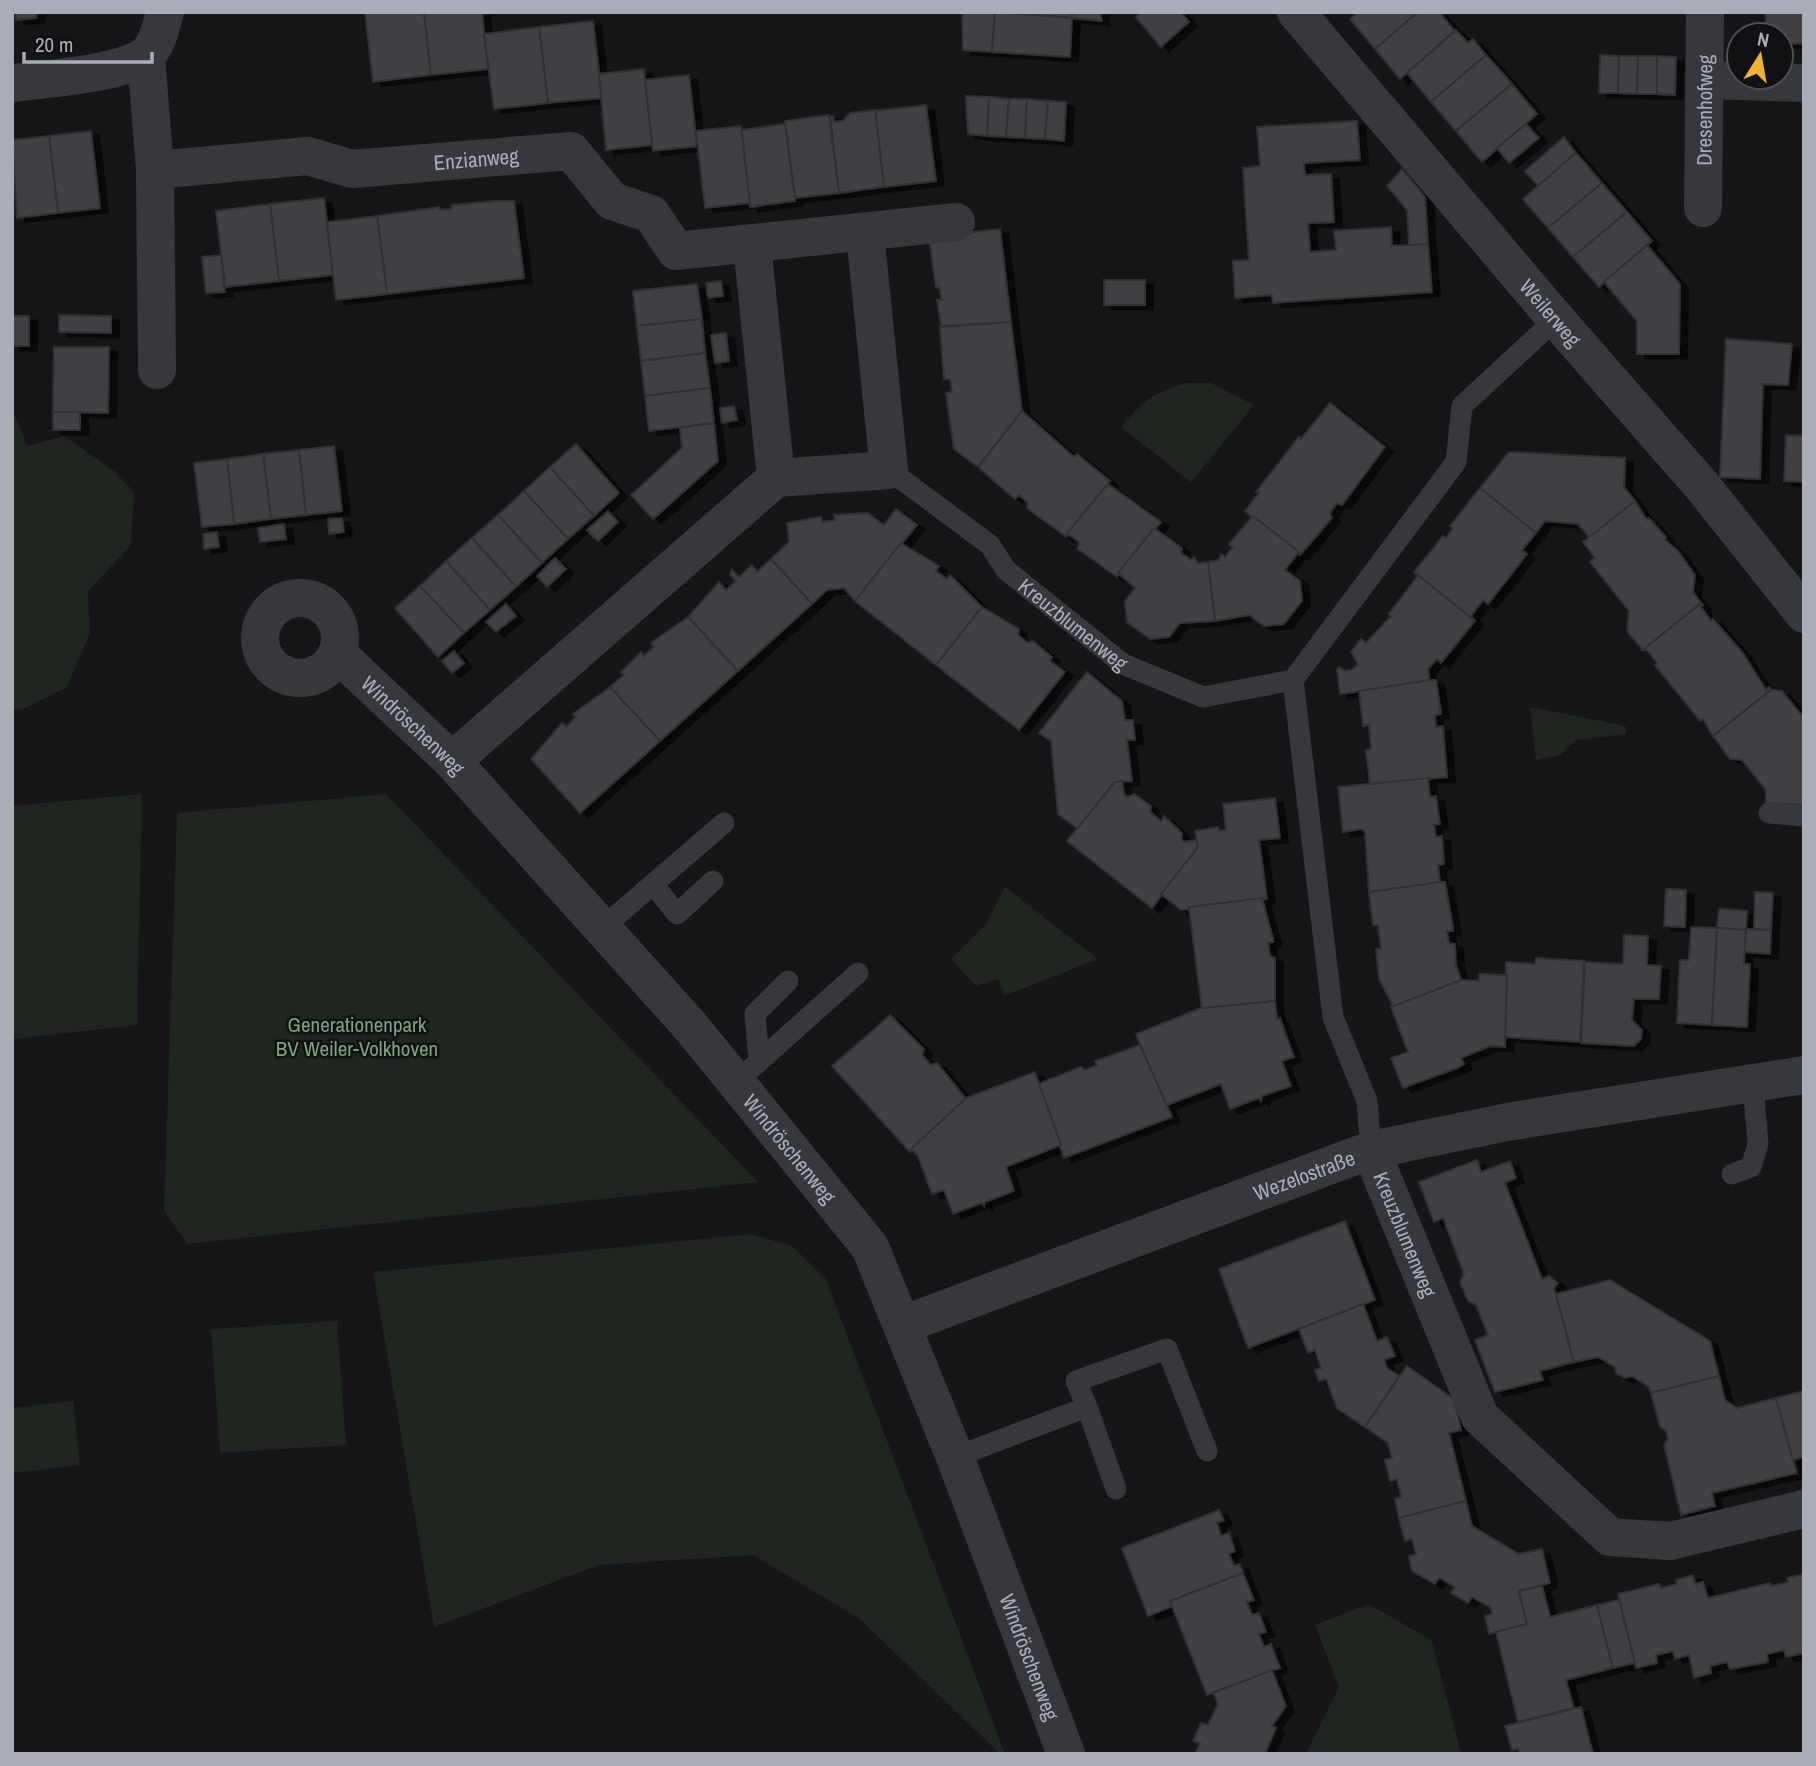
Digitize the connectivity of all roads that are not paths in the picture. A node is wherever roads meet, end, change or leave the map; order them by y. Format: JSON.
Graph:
{"nodes":[{"id":1,"x":164,"y":12,"type":"edge"},
{"id":2,"x":1296,"y":12,"type":"edge"},
{"id":3,"x":1705,"y":12,"type":"edge"},
{"id":4,"x":146,"y":56,"type":"junction"},
{"id":5,"x":1704,"y":80,"type":"junction"},
{"id":6,"x":12,"y":82,"type":"edge"},
{"id":7,"x":1804,"y":83,"type":"edge"},
{"id":8,"x":155,"y":170,"type":"junction"},
{"id":9,"x":1703,"y":208,"type":"dead end"},
{"id":10,"x":956,"y":222,"type":"dead end"},
{"id":11,"x":865,"y":233,"type":"junction"},
{"id":12,"x":752,"y":244,"type":"junction"},
{"id":13,"x":1556,"y":320,"type":"junction"},
{"id":14,"x":157,"y":370,"type":"dead end"},
{"id":15,"x":889,"y":470,"type":"junction"},
{"id":16,"x":776,"y":478,"type":"junction"},
{"id":17,"x":1804,"y":614,"type":"edge"},
{"id":18,"x":337,"y":653,"type":"dead end"},
{"id":19,"x":1293,"y":680,"type":"junction"},
{"id":20,"x":452,"y":761,"type":"junction"},
{"id":21,"x":1769,"y":814,"type":"dead end"},
{"id":22,"x":1804,"y":816,"type":"edge"},
{"id":23,"x":724,"y":823,"type":"dead end"},
{"id":24,"x":713,"y":881,"type":"dead end"},
{"id":25,"x":653,"y":884,"type":"junction"},
{"id":26,"x":602,"y":928,"type":"junction"},
{"id":27,"x":858,"y":973,"type":"dead end"},
{"id":28,"x":788,"y":981,"type":"dead end"},
{"id":29,"x":747,"y":1072,"type":"junction"},
{"id":30,"x":1804,"y":1075,"type":"edge"},
{"id":31,"x":1752,"y":1084,"type":"junction"},
{"id":32,"x":1371,"y":1150,"type":"junction"},
{"id":33,"x":1732,"y":1174,"type":"dead end"},
{"id":34,"x":902,"y":1325,"type":"junction"},
{"id":35,"x":1087,"y":1407,"type":"junction"},
{"id":36,"x":1207,"y":1451,"type":"dead end"},
{"id":37,"x":955,"y":1457,"type":"junction"},
{"id":38,"x":1116,"y":1489,"type":"dead end"},
{"id":39,"x":1804,"y":1509,"type":"edge"},
{"id":40,"x":1066,"y":1754,"type":"edge"}],
"edges":[{"from":1,"to":4,"type":"street"},
{"from":2,"to":13,"type":"street","name":"Weilerweg"},
{"from":3,"to":5,"type":"street","name":"Dresenhofweg"},
{"from":4,"to":6,"type":"street"},
{"from":4,"to":8,"type":"street"},
{"from":5,"to":7,"type":"street"},
{"from":5,"to":9,"type":"street","name":"Dresenhofweg"},
{"from":8,"to":12,"type":"street","name":"Enzianweg"},
{"from":8,"to":14,"type":"street"},
{"from":10,"to":11,"type":"street","name":"Enzianweg"},
{"from":11,"to":12,"type":"street","name":"Enzianweg"},
{"from":11,"to":15,"type":"street"},
{"from":12,"to":16,"type":"street"},
{"from":13,"to":17,"type":"street","name":"Weilerweg"},
{"from":13,"to":19,"type":"lane"},
{"from":15,"to":16,"type":"street"},
{"from":15,"to":19,"type":"lane","name":"Kreuzblumenweg"},
{"from":16,"to":20,"type":"street"},
{"from":18,"to":20,"type":"street","name":"Windröschenweg"},
{"from":19,"to":32,"type":"lane","name":"Kreuzblumenweg"},
{"from":20,"to":26,"type":"street","name":"Windröschenweg"},
{"from":21,"to":22,"type":"lane"},
{"from":23,"to":25,"type":"lane"},
{"from":24,"to":25,"type":"lane"},
{"from":25,"to":26,"type":"lane"},
{"from":26,"to":29,"type":"street","name":"Windröschenweg"},
{"from":27,"to":29,"type":"lane"},
{"from":28,"to":29,"type":"lane"},
{"from":29,"to":34,"type":"street","name":"Windröschenweg"},
{"from":30,"to":31,"type":"street","name":"Wezelostraße"},
{"from":31,"to":32,"type":"street","name":"Wezelostraße"},
{"from":31,"to":33,"type":"lane"},
{"from":32,"to":34,"type":"street","name":"Wezelostraße"},
{"from":32,"to":39,"type":"street","name":"Kreuzblumenweg"},
{"from":34,"to":37,"type":"street","name":"Windröschenweg"},
{"from":35,"to":36,"type":"lane"},
{"from":35,"to":37,"type":"lane"},
{"from":35,"to":38,"type":"lane"},
{"from":37,"to":40,"type":"street","name":"Windröschenweg"}]}
